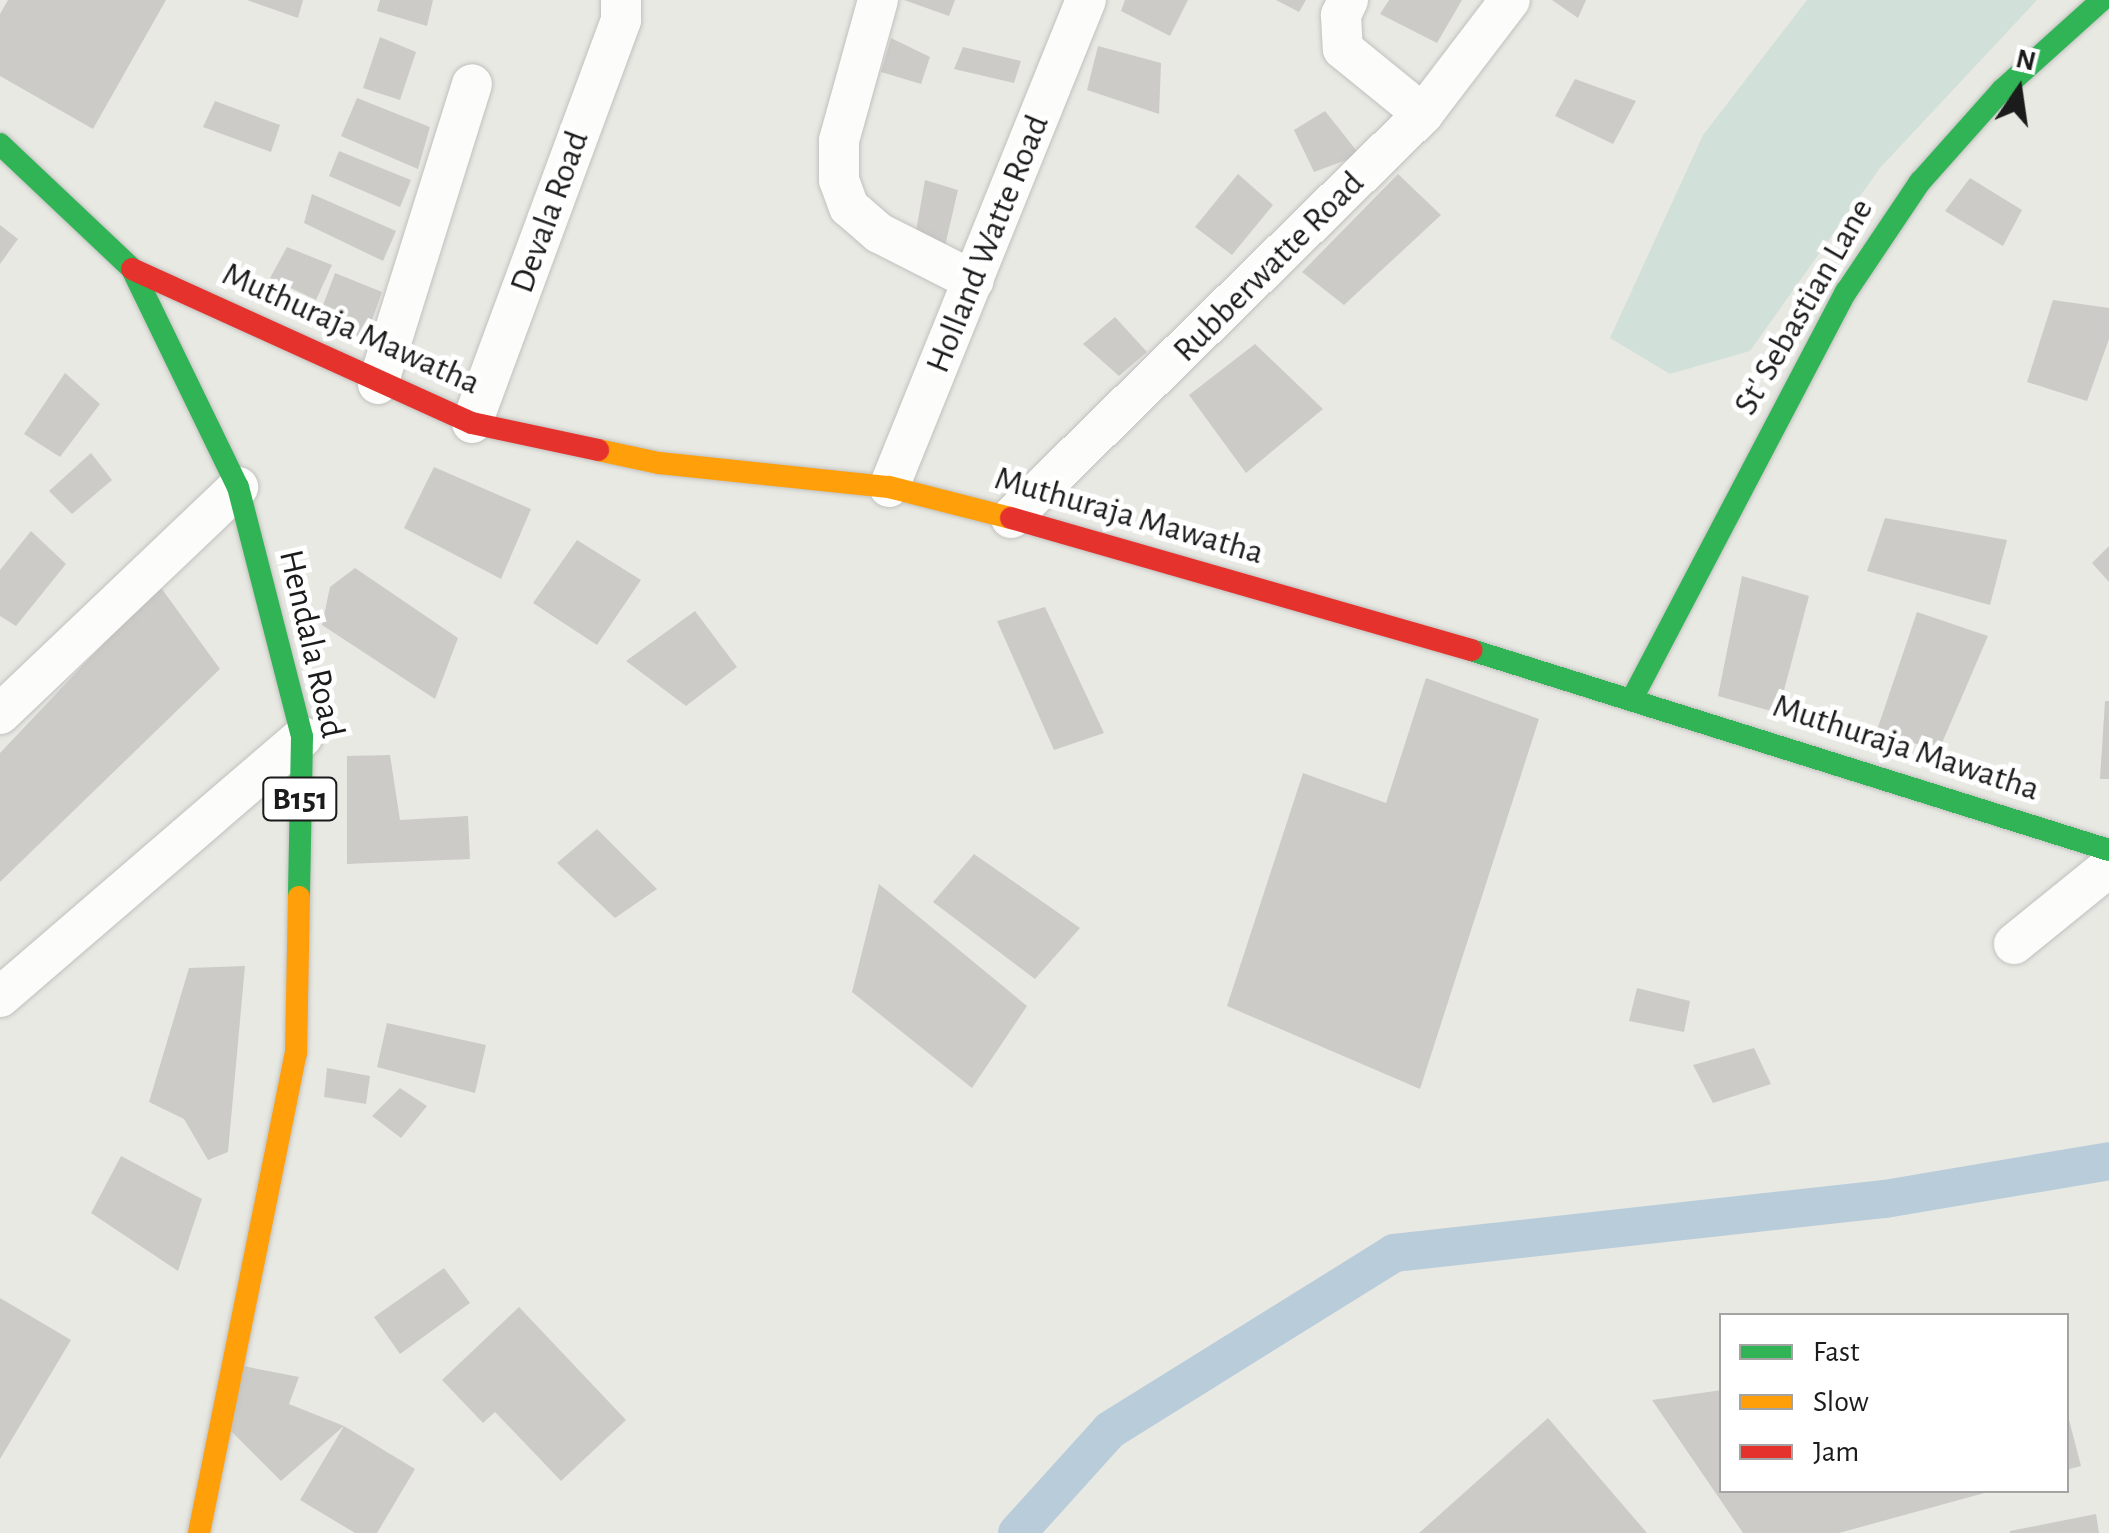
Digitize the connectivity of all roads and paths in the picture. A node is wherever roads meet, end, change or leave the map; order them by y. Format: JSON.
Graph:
{"nodes":[{"id":1,"x":621,"y":0,"type":"edge"},
{"id":2,"x":878,"y":0,"type":"edge"},
{"id":3,"x":1086,"y":0,"type":"edge"},
{"id":4,"x":1348,"y":0,"type":"edge"},
{"id":5,"x":1510,"y":0,"type":"edge"},
{"id":6,"x":2102,"y":0,"type":"edge"},
{"id":7,"x":472,"y":84,"type":"dead end"},
{"id":8,"x":1423,"y":114,"type":"junction"},
{"id":9,"x":0,"y":144,"type":"edge"},
{"id":10,"x":132,"y":269,"type":"junction"},
{"id":11,"x":974,"y":280,"type":"junction"},
{"id":12,"x":378,"y":384,"type":"junction"},
{"id":13,"x":472,"y":423,"type":"junction"},
{"id":14,"x":238,"y":487,"type":"junction"},
{"id":15,"x":889,"y":488,"type":"junction"},
{"id":16,"x":1011,"y":518,"type":"junction"},
{"id":17,"x":1633,"y":697,"type":"junction"},
{"id":18,"x":0,"y":714,"type":"edge"},
{"id":19,"x":302,"y":737,"type":"junction"},
{"id":20,"x":2109,"y":850,"type":"edge"},
{"id":21,"x":2109,"y":867,"type":"edge"},
{"id":22,"x":2014,"y":944,"type":"dead end"},
{"id":23,"x":0,"y":998,"type":"edge"},
{"id":24,"x":199,"y":1533,"type":"edge"}],
"edges":[{"from":1,"to":13,"type":"street","name":"Devala Road"},
{"from":2,"to":11,"type":"street"},
{"from":3,"to":11,"type":"street","name":"Holland Watte Road"},
{"from":4,"to":8,"type":"street"},
{"from":5,"to":8,"type":"street","name":"Rubberwatte Road"},
{"from":6,"to":17,"type":"street","name":"St' Sebastian Lane"},
{"from":7,"to":12,"type":"street"},
{"from":8,"to":16,"type":"street","name":"Rubberwatte Road"},
{"from":9,"to":10,"type":"street","name":"Hendala Road","number":"B151"},
{"from":10,"to":12,"type":"street","name":"Muthuraja Mawatha"},
{"from":10,"to":14,"type":"street","name":"Hendala Road","number":"B151"},
{"from":11,"to":15,"type":"street","name":"Holland Watte Road"},
{"from":12,"to":13,"type":"street","name":"Muthuraja Mawatha"},
{"from":13,"to":15,"type":"street","name":"Muthuraja Mawatha"},
{"from":14,"to":18,"type":"street"},
{"from":14,"to":19,"type":"street","name":"Hendala Road","number":"B151"},
{"from":15,"to":16,"type":"street","name":"Muthuraja Mawatha"},
{"from":16,"to":17,"type":"street","name":"Muthuraja Mawatha"},
{"from":17,"to":20,"type":"street","name":"Muthuraja Mawatha"},
{"from":19,"to":23,"type":"street"},
{"from":19,"to":24,"type":"street","name":"Hendala Road","number":"B151"},
{"from":21,"to":22,"type":"street"}]}
